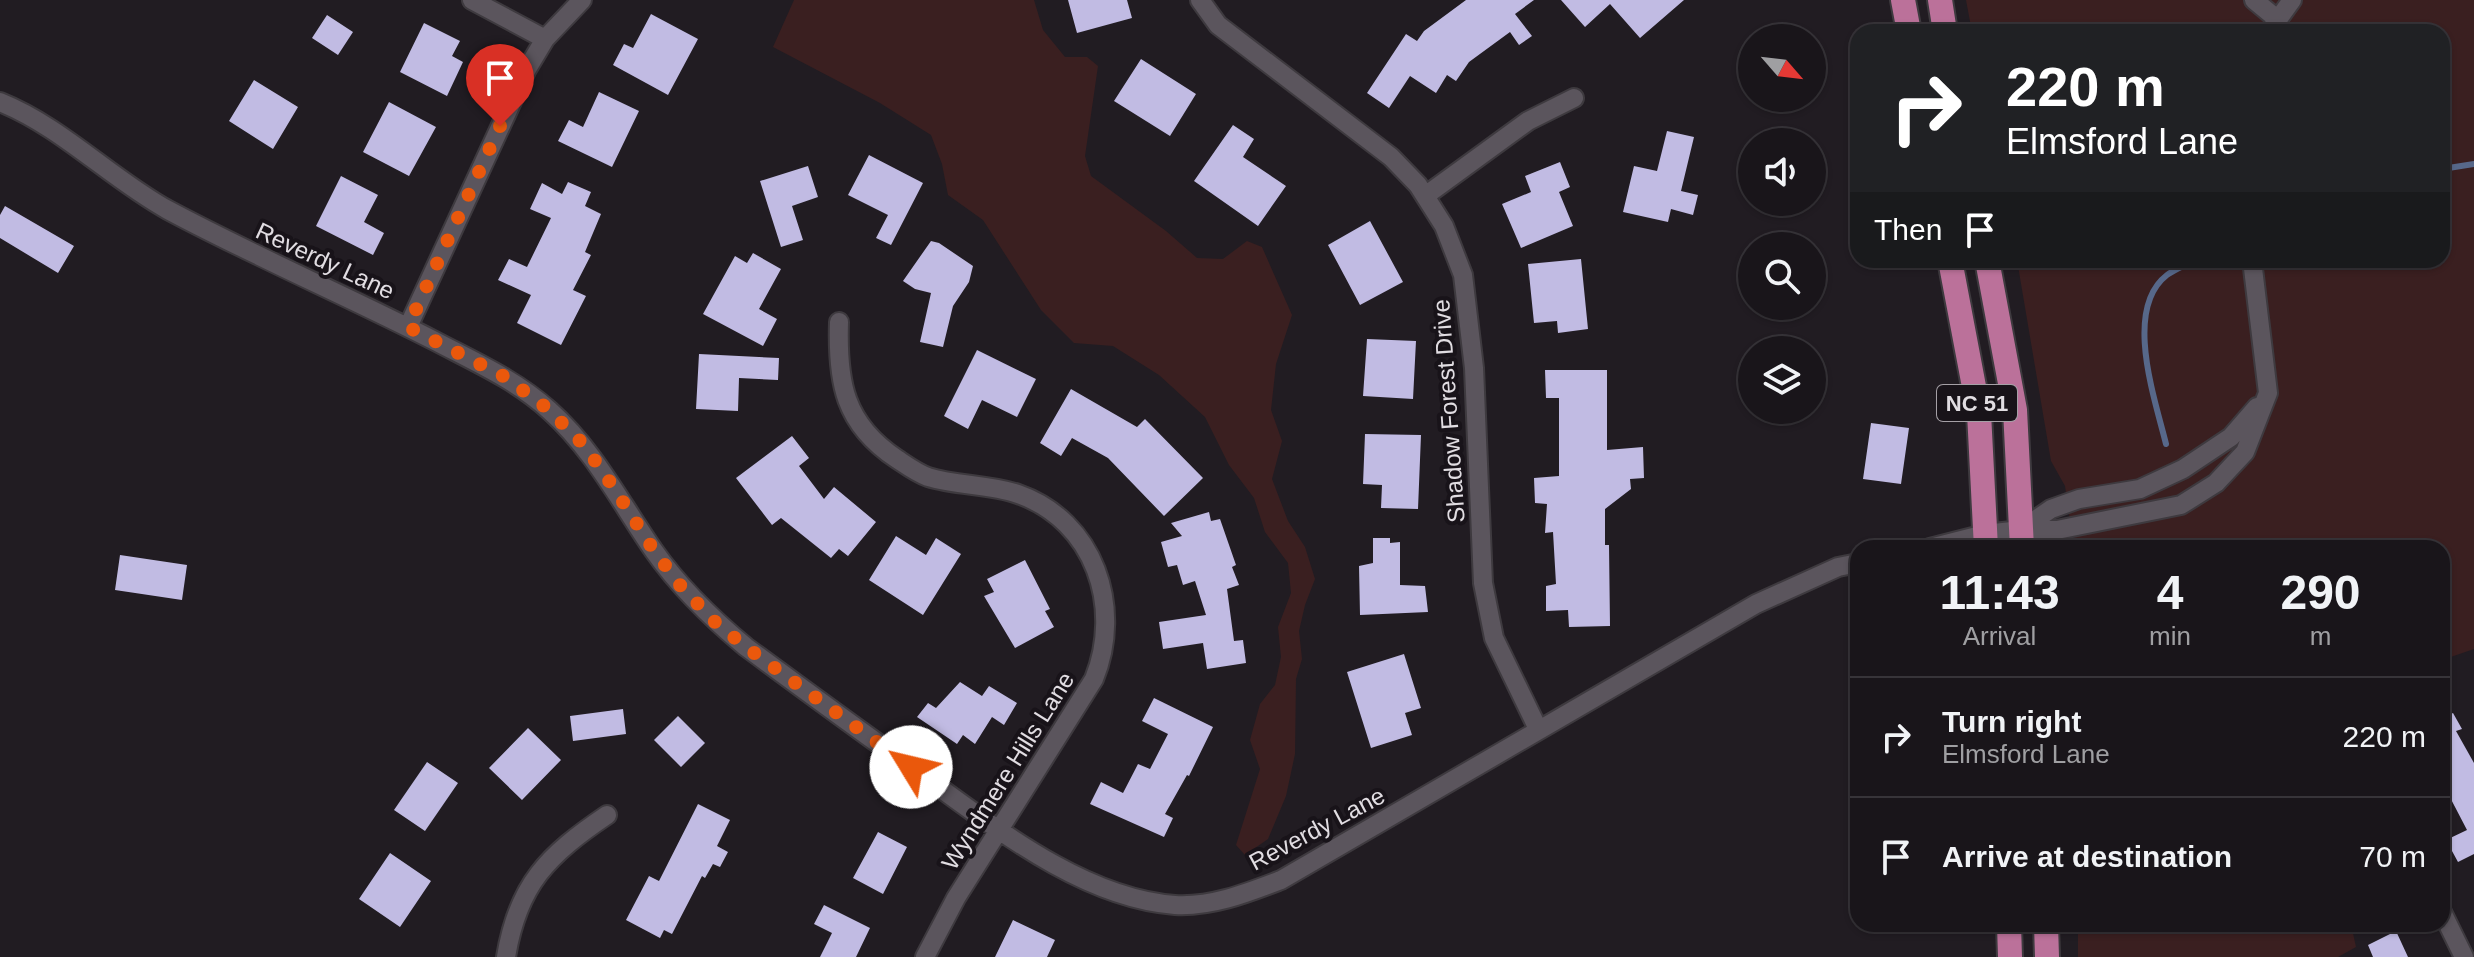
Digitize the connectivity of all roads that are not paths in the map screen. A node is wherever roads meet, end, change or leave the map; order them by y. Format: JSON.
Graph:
{"nodes":[{"id":1,"x":472,"y":0,"type":"edge"},
{"id":2,"x":582,"y":0,"type":"edge"},
{"id":3,"x":1200,"y":0,"type":"edge"},
{"id":4,"x":1903,"y":0,"type":"edge"},
{"id":5,"x":1940,"y":0,"type":"edge"},
{"id":6,"x":2254,"y":0,"type":"edge"},
{"id":7,"x":2292,"y":0,"type":"edge"},
{"id":8,"x":1908,"y":24,"type":"edge"},
{"id":9,"x":1944,"y":24,"type":"edge"},
{"id":10,"x":2272,"y":24,"type":"edge"},
{"id":11,"x":2274,"y":24,"type":"edge"},
{"id":12,"x":545,"y":39,"type":"junction"},
{"id":13,"x":1574,"y":98,"type":"dead end"},
{"id":14,"x":0,"y":102,"type":"edge"},
{"id":15,"x":1425,"y":196,"type":"junction"},
{"id":16,"x":1952,"y":268,"type":"edge"},
{"id":17,"x":1988,"y":268,"type":"edge"},
{"id":18,"x":2253,"y":268,"type":"edge"},
{"id":19,"x":839,"y":322,"type":"dead end"},
{"id":20,"x":408,"y":327,"type":"junction"},
{"id":21,"x":2268,"y":393,"type":"junction"},
{"id":22,"x":2021,"y":539,"type":"edge"},
{"id":23,"x":1985,"y":540,"type":"edge"},
{"id":24,"x":1850,"y":565,"type":"edge"},
{"id":25,"x":1538,"y":729,"type":"junction"},
{"id":26,"x":607,"y":815,"type":"dead end"},
{"id":27,"x":1000,"y":831,"type":"junction"},
{"id":28,"x":2450,"y":928,"type":"edge"},
{"id":29,"x":2009,"y":932,"type":"edge"},
{"id":30,"x":2046,"y":932,"type":"edge"},
{"id":31,"x":506,"y":957,"type":"edge"},
{"id":32,"x":925,"y":957,"type":"edge"},
{"id":33,"x":2010,"y":957,"type":"edge"},
{"id":34,"x":2047,"y":957,"type":"edge"},
{"id":35,"x":2464,"y":957,"type":"edge"}],
"edges":[{"from":1,"to":12,"type":"street"},
{"from":2,"to":12,"type":"street"},
{"from":3,"to":15,"type":"street","name":"Shadow Forest Drive"},
{"from":4,"to":8,"type":"main road"},
{"from":5,"to":9,"type":"main road"},
{"from":6,"to":10,"type":"street"},
{"from":7,"to":11,"type":"street"},
{"from":12,"to":20,"type":"street"},
{"from":13,"to":15,"type":"street"},
{"from":14,"to":20,"type":"street","name":"Reverdy Lane"},
{"from":15,"to":25,"type":"street","name":"Shadow Forest Drive"},
{"from":16,"to":23,"type":"main road","number":"NC 51"},
{"from":17,"to":22,"type":"main road","number":"NC 51"},
{"from":18,"to":21,"type":"street"},
{"from":19,"to":27,"type":"street","name":"Wyndmere Hills Lane"},
{"from":20,"to":27,"type":"street","name":"Reverdy Lane"},
{"from":21,"to":22,"type":"street"},
{"from":21,"to":22,"type":"street"},
{"from":24,"to":25,"type":"street","name":"Reverdy Lane"},
{"from":25,"to":27,"type":"street","name":"Reverdy Lane"},
{"from":26,"to":31,"type":"street"},
{"from":27,"to":32,"type":"street","name":"Wyndmere Hills Lane"},
{"from":28,"to":35,"type":"street"},
{"from":29,"to":33,"type":"main road"},
{"from":30,"to":34,"type":"main road"}]}
